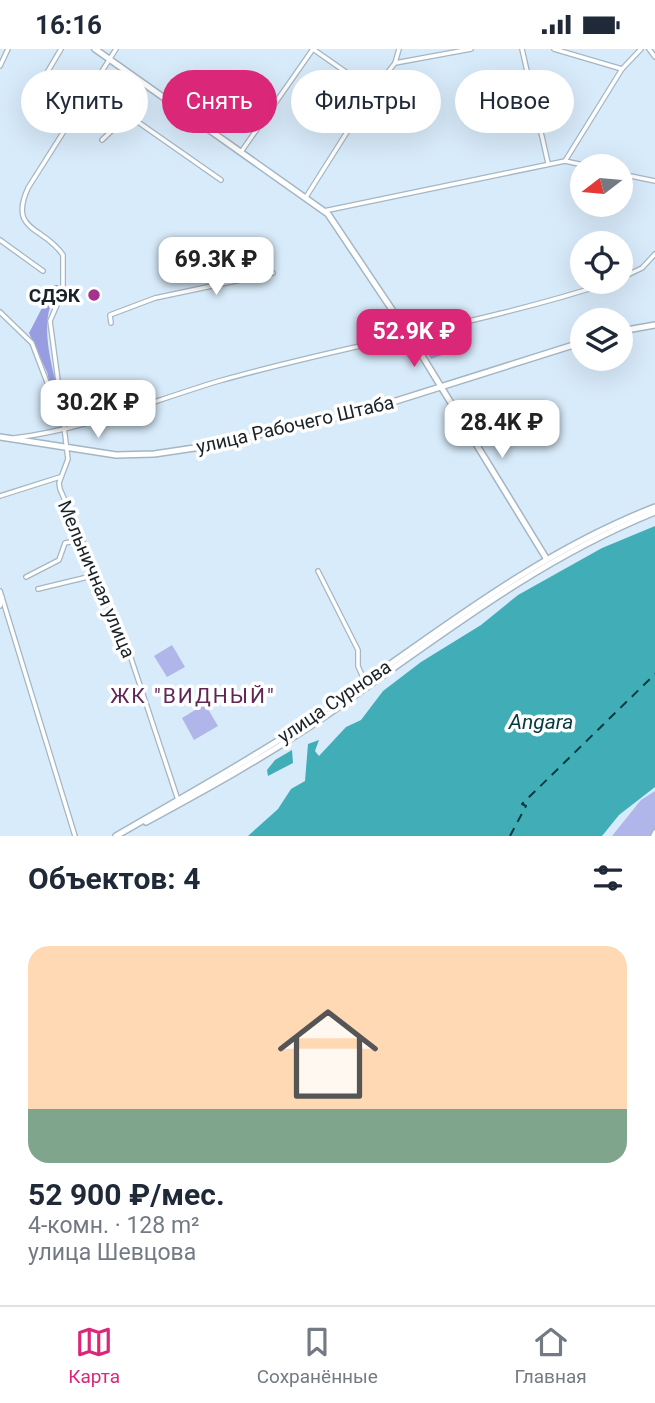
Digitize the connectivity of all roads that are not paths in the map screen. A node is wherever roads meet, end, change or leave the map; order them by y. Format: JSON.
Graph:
{"nodes":[{"id":1,"x":8,"y":49,"type":"edge"},
{"id":2,"x":61,"y":49,"type":"edge"},
{"id":3,"x":95,"y":49,"type":"edge"},
{"id":4,"x":116,"y":49,"type":"edge"},
{"id":5,"x":313,"y":49,"type":"edge"},
{"id":6,"x":399,"y":49,"type":"edge"},
{"id":7,"x":471,"y":49,"type":"edge"},
{"id":8,"x":522,"y":49,"type":"edge"},
{"id":9,"x":554,"y":49,"type":"edge"},
{"id":10,"x":641,"y":49,"type":"edge"},
{"id":11,"x":649,"y":49,"type":"edge"},
{"id":12,"x":453,"y":51,"type":"edge"},
{"id":13,"x":655,"y":57,"type":"edge"},
{"id":14,"x":109,"y":59,"type":"junction"},
{"id":15,"x":395,"y":63,"type":"junction"},
{"id":16,"x":0,"y":66,"type":"edge"},
{"id":17,"x":622,"y":69,"type":"junction"},
{"id":18,"x":49,"y":70,"type":"edge"},
{"id":19,"x":343,"y":70,"type":"edge"},
{"id":20,"x":390,"y":70,"type":"edge"},
{"id":21,"x":346,"y":133,"type":"edge"},
{"id":22,"x":102,"y":140,"type":"dead end"},
{"id":23,"x":241,"y":152,"type":"junction"},
{"id":24,"x":565,"y":161,"type":"junction"},
{"id":25,"x":570,"y":162,"type":"edge"},
{"id":26,"x":548,"y":164,"type":"junction"},
{"id":27,"x":634,"y":177,"type":"edge"},
{"id":28,"x":221,"y":180,"type":"dead end"},
{"id":29,"x":655,"y":181,"type":"edge"},
{"id":30,"x":306,"y":197,"type":"junction"},
{"id":31,"x":324,"y":211,"type":"junction"},
{"id":32,"x":0,"y":240,"type":"edge"},
{"id":33,"x":655,"y":254,"type":"edge"},
{"id":34,"x":43,"y":271,"type":"dead end"},
{"id":35,"x":633,"y":272,"type":"edge"},
{"id":36,"x":273,"y":273,"type":"dead end"},
{"id":37,"x":570,"y":293,"type":"edge"},
{"id":38,"x":0,"y":312,"type":"edge"},
{"id":39,"x":111,"y":323,"type":"dead end"},
{"id":40,"x":655,"y":325,"type":"edge"},
{"id":41,"x":633,"y":329,"type":"edge"},
{"id":42,"x":409,"y":335,"type":"junction"},
{"id":43,"x":570,"y":346,"type":"edge"},
{"id":44,"x":441,"y":389,"type":"junction"},
{"id":45,"x":64,"y":427,"type":"junction"},
{"id":46,"x":0,"y":437,"type":"edge"},
{"id":47,"x":9,"y":438,"type":"junction"},
{"id":48,"x":68,"y":449,"type":"junction"},
{"id":49,"x":60,"y":477,"type":"junction"},
{"id":50,"x":0,"y":496,"type":"edge"},
{"id":51,"x":655,"y":510,"type":"edge"},
{"id":52,"x":80,"y":540,"type":"junction"},
{"id":53,"x":548,"y":560,"type":"junction"},
{"id":54,"x":318,"y":571,"type":"dead end"},
{"id":55,"x":96,"y":575,"type":"junction"},
{"id":56,"x":26,"y":577,"type":"dead end"},
{"id":57,"x":38,"y":589,"type":"dead end"},
{"id":58,"x":1,"y":595,"type":"edge"},
{"id":59,"x":0,"y":606,"type":"edge"},
{"id":60,"x":365,"y":682,"type":"junction"},
{"id":61,"x":178,"y":800,"type":"junction"},
{"id":62,"x":75,"y":836,"type":"edge"},
{"id":63,"x":116,"y":836,"type":"edge"},
{"id":64,"x":122,"y":836,"type":"edge"}],
"edges":[{"from":1,"to":16,"type":"street"},
{"from":2,"to":18,"type":"street"},
{"from":3,"to":14,"type":"main road"},
{"from":4,"to":14,"type":"street"},
{"from":5,"to":19,"type":"street"},
{"from":5,"to":23,"type":"street"},
{"from":6,"to":15,"type":"street"},
{"from":7,"to":12,"type":"street"},
{"from":8,"to":26,"type":"street"},
{"from":9,"to":17,"type":"street"},
{"from":10,"to":17,"type":"street"},
{"from":11,"to":13,"type":"street"},
{"from":12,"to":15,"type":"street"},
{"from":14,"to":23,"type":"main road"},
{"from":14,"to":45,"type":"street"},
{"from":15,"to":20,"type":"street"},
{"from":17,"to":24,"type":"street"},
{"from":21,"to":30,"type":"street"},
{"from":22,"to":28,"type":"street"},
{"from":23,"to":30,"type":"main road"},
{"from":24,"to":25,"type":"street"},
{"from":24,"to":26,"type":"street"},
{"from":26,"to":31,"type":"street"},
{"from":27,"to":29,"type":"street"},
{"from":30,"to":31,"type":"main road"},
{"from":31,"to":42,"type":"main road"},
{"from":32,"to":34,"type":"street"},
{"from":33,"to":35,"type":"street"},
{"from":36,"to":39,"type":"street"},
{"from":37,"to":42,"type":"street"},
{"from":38,"to":45,"type":"street"},
{"from":40,"to":41,"type":"main road"},
{"from":42,"to":44,"type":"main road"},
{"from":42,"to":45,"type":"street"},
{"from":43,"to":44,"type":"main road","name":"улица Рабочего Штаба"},
{"from":44,"to":48,"type":"main road","name":"улица Рабочего Штаба"},
{"from":44,"to":53,"type":"main road"},
{"from":45,"to":47,"type":"street"},
{"from":45,"to":48,"type":"street"},
{"from":46,"to":47,"type":"main road","name":"улица Рабочего Штаба"},
{"from":47,"to":48,"type":"main road","name":"улица Рабочего Штаба"},
{"from":48,"to":49,"type":"street"},
{"from":49,"to":50,"type":"street"},
{"from":49,"to":52,"type":"street","name":"Мельничная улица"},
{"from":51,"to":53,"type":"main road"},
{"from":52,"to":55,"type":"street","name":"Мельничная улица"},
{"from":52,"to":56,"type":"street"},
{"from":53,"to":60,"type":"main road","name":"улица Сурнова"},
{"from":53,"to":64,"type":"main road","name":"улица Сурнова"},
{"from":54,"to":60,"type":"street"},
{"from":55,"to":57,"type":"street"},
{"from":55,"to":61,"type":"street","name":"Мельничная улица"},
{"from":58,"to":59,"type":"street"},
{"from":58,"to":62,"type":"street"},
{"from":60,"to":61,"type":"main road","name":"улица Сурнова"},
{"from":61,"to":63,"type":"main road","name":"улица Сурнова"}]}
